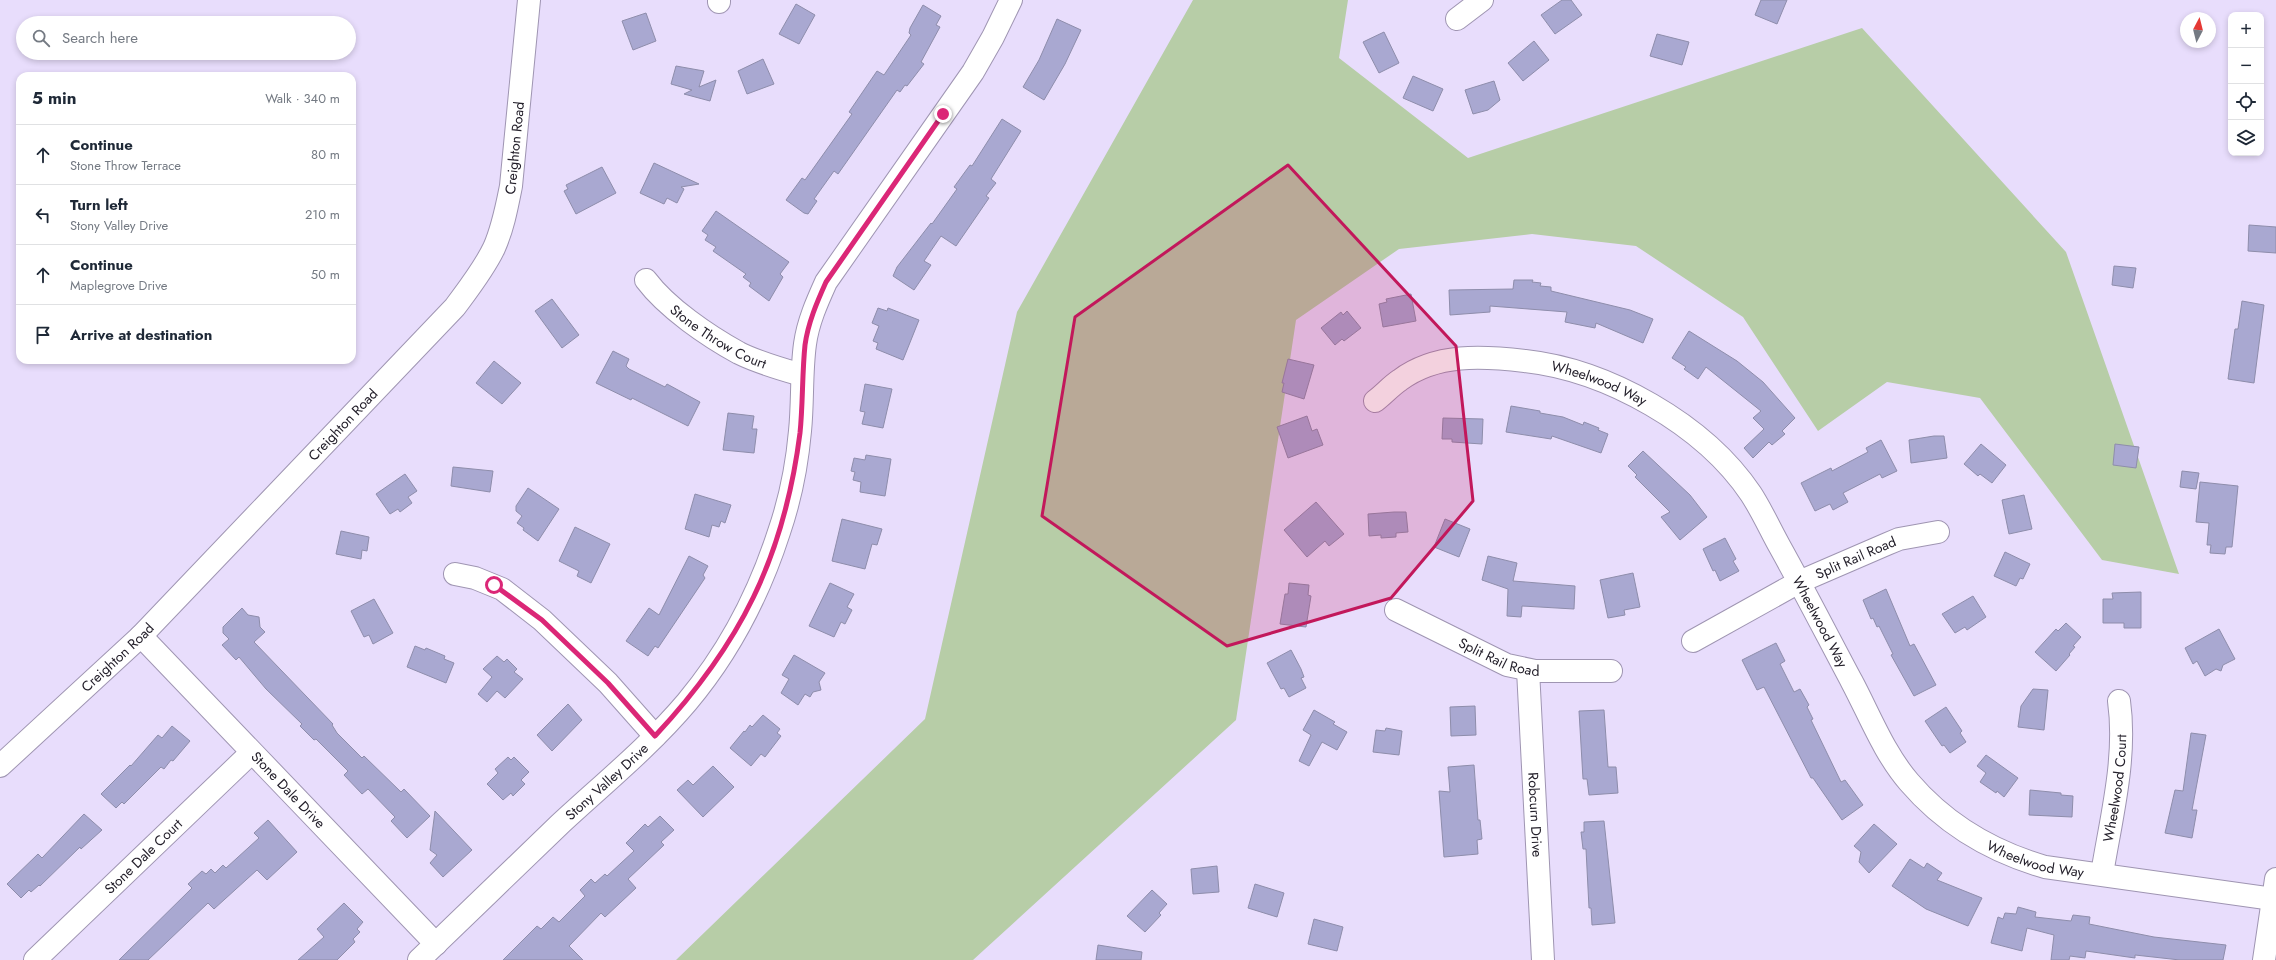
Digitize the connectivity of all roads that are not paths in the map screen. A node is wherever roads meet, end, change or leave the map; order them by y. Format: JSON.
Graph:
{"nodes":[{"id":1,"x":529,"y":0,"type":"edge"},
{"id":2,"x":1011,"y":0,"type":"edge"},
{"id":3,"x":1482,"y":0,"type":"edge"},
{"id":4,"x":1457,"y":19,"type":"dead end"},
{"id":5,"x":646,"y":280,"type":"dead end"},
{"id":6,"x":802,"y":375,"type":"junction"},
{"id":7,"x":1376,"y":401,"type":"dead end"},
{"id":8,"x":1938,"y":532,"type":"dead end"},
{"id":9,"x":455,"y":574,"type":"dead end"},
{"id":10,"x":1799,"y":582,"type":"junction"},
{"id":11,"x":1396,"y":610,"type":"dead end"},
{"id":12,"x":140,"y":636,"type":"junction"},
{"id":13,"x":1693,"y":641,"type":"dead end"},
{"id":14,"x":1528,"y":670,"type":"junction"},
{"id":15,"x":1611,"y":671,"type":"dead end"},
{"id":16,"x":2119,"y":701,"type":"dead end"},
{"id":17,"x":655,"y":736,"type":"junction"},
{"id":18,"x":251,"y":753,"type":"junction"},
{"id":19,"x":0,"y":766,"type":"edge"},
{"id":20,"x":2102,"y":874,"type":"junction"},
{"id":21,"x":2274,"y":889,"type":"edge"},
{"id":22,"x":436,"y":944,"type":"junction"},
{"id":23,"x":35,"y":960,"type":"edge"},
{"id":24,"x":419,"y":960,"type":"edge"},
{"id":25,"x":1543,"y":960,"type":"edge"},
{"id":26,"x":2264,"y":960,"type":"edge"}],
"edges":[{"from":1,"to":12,"type":"street","name":"Creighton Road"},
{"from":2,"to":6,"type":"street","name":"Stony Valley Drive"},
{"from":3,"to":4,"type":"street"},
{"from":5,"to":6,"type":"street","name":"Stone Throw Court"},
{"from":6,"to":17,"type":"street","name":"Stony Valley Drive"},
{"from":7,"to":10,"type":"street","name":"Wheelwood Way"},
{"from":8,"to":10,"type":"street","name":"Split Rail Road"},
{"from":9,"to":17,"type":"street"},
{"from":10,"to":13,"type":"street","name":"Split Rail Road"},
{"from":10,"to":20,"type":"street","name":"Wheelwood Way"},
{"from":11,"to":14,"type":"street","name":"Split Rail Road"},
{"from":12,"to":18,"type":"street","name":"Stone Dale Drive"},
{"from":12,"to":19,"type":"street","name":"Creighton Road"},
{"from":14,"to":15,"type":"street","name":"Split Rail Road"},
{"from":14,"to":25,"type":"street","name":"Robcurn Drive"},
{"from":16,"to":20,"type":"street","name":"Wheelwood Court"},
{"from":17,"to":22,"type":"street","name":"Stony Valley Drive"},
{"from":18,"to":22,"type":"street","name":"Stone Dale Drive"},
{"from":18,"to":23,"type":"street","name":"Stone Dale Court"},
{"from":20,"to":21,"type":"street","name":"Wheelwood Way"},
{"from":21,"to":26,"type":"street"},
{"from":22,"to":24,"type":"street","name":"Stony Valley Drive"}]}
